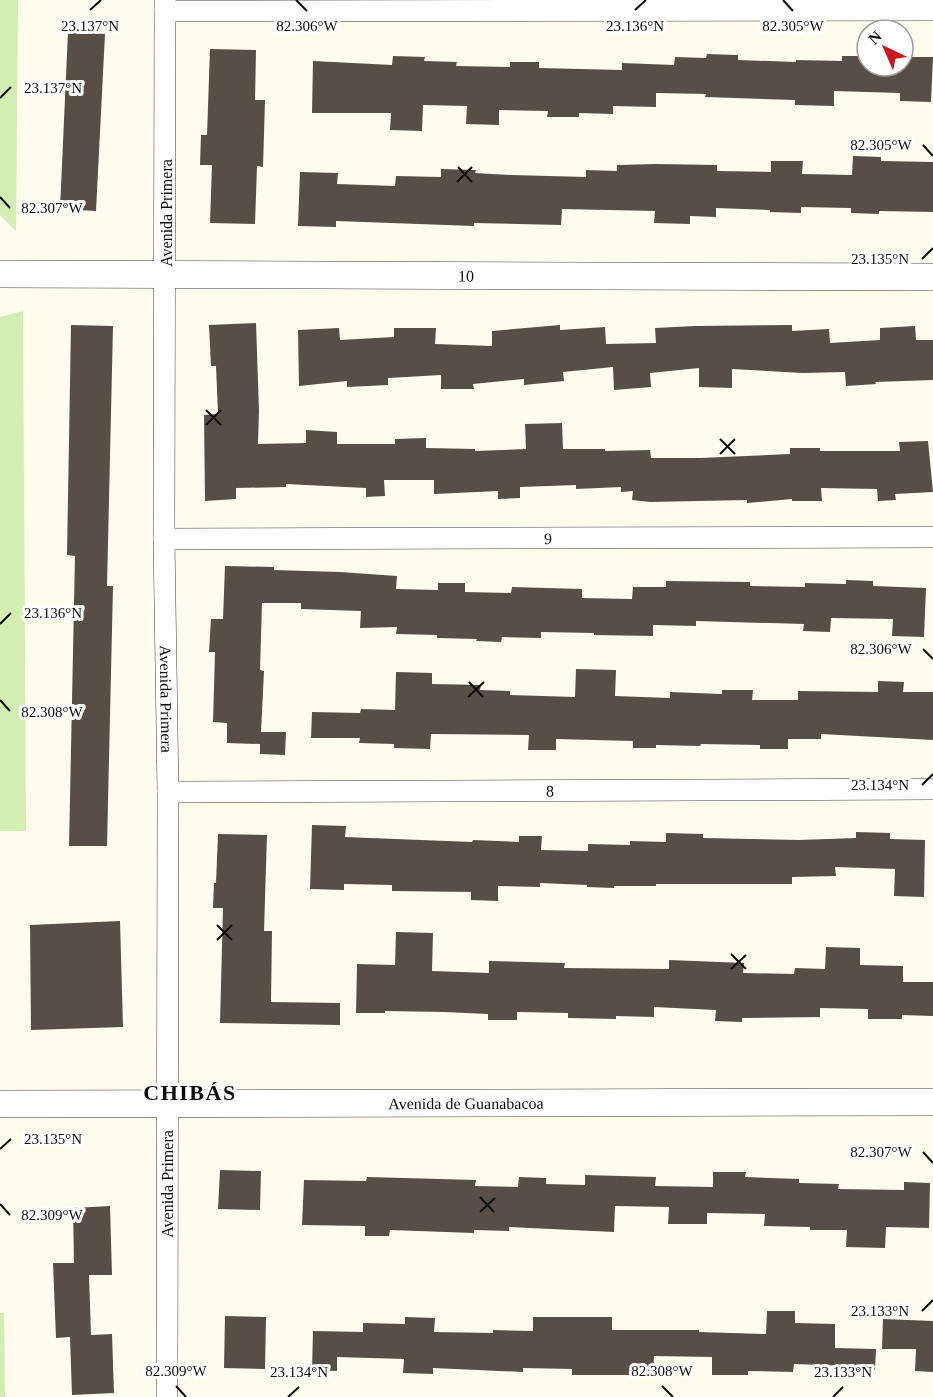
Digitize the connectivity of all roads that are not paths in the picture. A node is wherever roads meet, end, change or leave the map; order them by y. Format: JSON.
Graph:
{"nodes":[{"id":1,"x":165,"y":6,"type":"edge"},
{"id":2,"x":933,"y":10,"type":"edge"},
{"id":3,"x":0,"y":274,"type":"edge"},
{"id":4,"x":166,"y":276,"type":"junction"},
{"id":5,"x":933,"y":277,"type":"edge"},
{"id":6,"x":933,"y":537,"type":"edge"},
{"id":7,"x":164,"y":539,"type":"junction"},
{"id":8,"x":933,"y":789,"type":"edge"},
{"id":9,"x":168,"y":792,"type":"junction"},
{"id":10,"x":933,"y":1102,"type":"edge"},
{"id":11,"x":166,"y":1103,"type":"junction"},
{"id":12,"x":0,"y":1104,"type":"edge"},
{"id":13,"x":167,"y":1397,"type":"edge"}],
"edges":[{"from":1,"to":2,"type":"street"},
{"from":1,"to":4,"type":"street","name":"Avenida Primera"},
{"from":3,"to":4,"type":"street","name":"10"},
{"from":4,"to":5,"type":"street","name":"10"},
{"from":4,"to":7,"type":"street","name":"Avenida Primera"},
{"from":6,"to":7,"type":"street","name":"9"},
{"from":7,"to":9,"type":"street","name":"Avenida Primera"},
{"from":8,"to":9,"type":"street","name":"8"},
{"from":9,"to":11,"type":"street","name":"Avenida Primera"},
{"from":10,"to":11,"type":"street","name":"Avenida de Guanabacoa"},
{"from":11,"to":12,"type":"street","name":"Avenida de Guanabacoa"},
{"from":11,"to":13,"type":"street","name":"Avenida Primera"}]}
